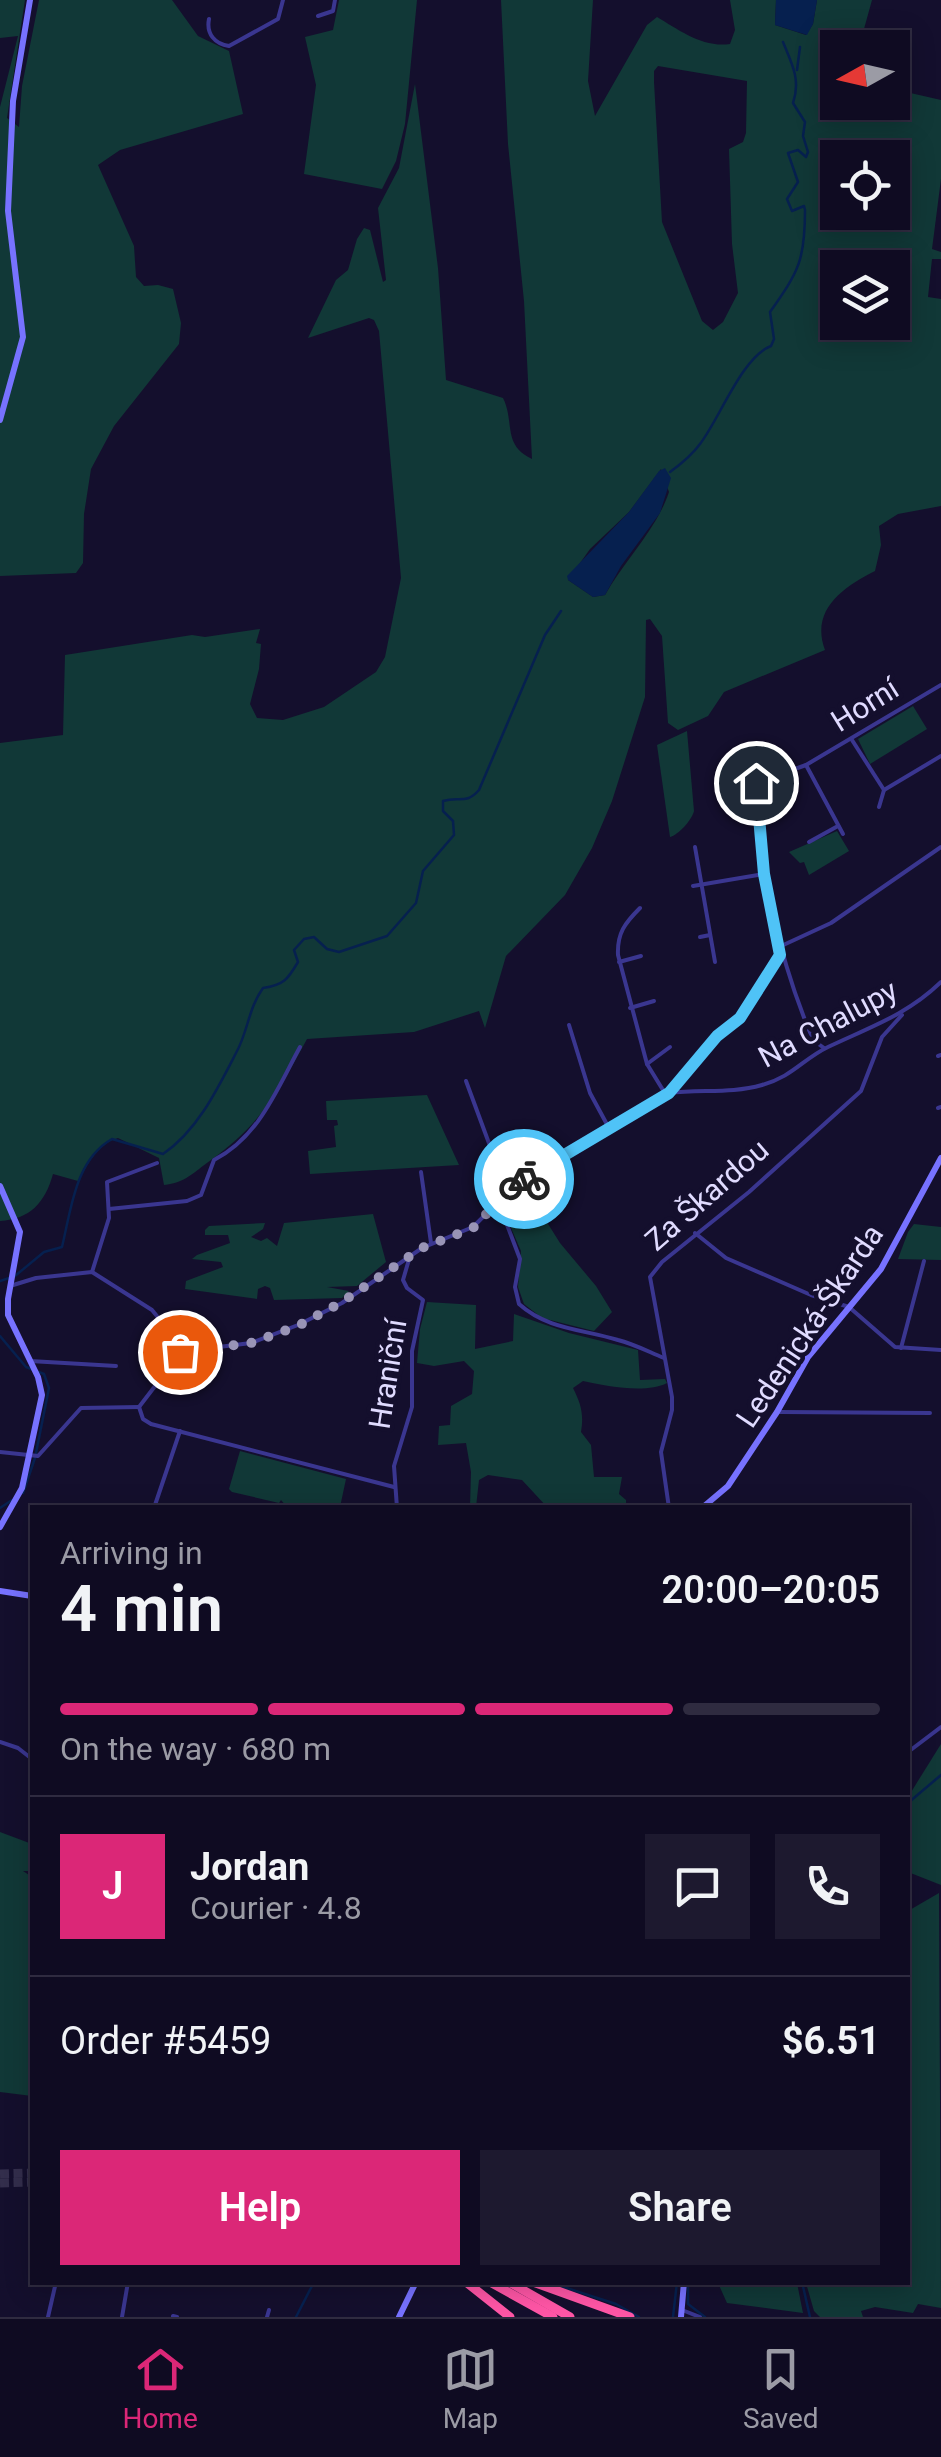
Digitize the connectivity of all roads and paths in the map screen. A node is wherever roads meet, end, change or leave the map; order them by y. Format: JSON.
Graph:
{"nodes":[{"id":1,"x":30,"y":0,"type":"edge"},
{"id":2,"x":283,"y":0,"type":"edge"},
{"id":3,"x":335,"y":0,"type":"edge"},
{"id":4,"x":318,"y":16,"type":"dead end"},
{"id":5,"x":209,"y":19,"type":"dead end"},
{"id":6,"x":0,"y":420,"type":"edge"},
{"id":7,"x":941,"y":685,"type":"edge"},
{"id":8,"x":851,"y":740,"type":"junction"},
{"id":9,"x":941,"y":756,"type":"edge"},
{"id":10,"x":806,"y":765,"type":"junction"},
{"id":11,"x":884,"y":790,"type":"junction"},
{"id":12,"x":879,"y":807,"type":"dead end"},
{"id":13,"x":838,"y":826,"type":"junction"},
{"id":14,"x":843,"y":834,"type":"dead end"},
{"id":15,"x":809,"y":842,"type":"dead end"},
{"id":16,"x":941,"y":846,"type":"edge"},
{"id":17,"x":695,"y":847,"type":"dead end"},
{"id":18,"x":764,"y":874,"type":"junction"},
{"id":19,"x":692,"y":886,"type":"dead end"},
{"id":20,"x":700,"y":886,"type":"junction"},
{"id":21,"x":640,"y":908,"type":"dead end"},
{"id":22,"x":710,"y":935,"type":"junction"},
{"id":23,"x":700,"y":937,"type":"dead end"},
{"id":24,"x":779,"y":947,"type":"junction"},
{"id":25,"x":780,"y":955,"type":"junction"},
{"id":26,"x":641,"y":956,"type":"dead end"},
{"id":27,"x":619,"y":962,"type":"junction"},
{"id":28,"x":716,"y":962,"type":"dead end"},
{"id":29,"x":939,"y":984,"type":"edge"},
{"id":30,"x":940,"y":995,"type":"edge"},
{"id":31,"x":654,"y":1000,"type":"dead end"},
{"id":32,"x":630,"y":1008,"type":"junction"},
{"id":33,"x":902,"y":1015,"type":"junction"},
{"id":34,"x":569,"y":1025,"type":"dead end"},
{"id":35,"x":300,"y":1047,"type":"dead end"},
{"id":36,"x":670,"y":1047,"type":"dead end"},
{"id":37,"x":824,"y":1048,"type":"junction"},
{"id":38,"x":647,"y":1064,"type":"junction"},
{"id":39,"x":466,"y":1081,"type":"dead end"},
{"id":40,"x":668,"y":1094,"type":"junction"},
{"id":41,"x":610,"y":1130,"type":"junction"},
{"id":42,"x":941,"y":1158,"type":"edge"},
{"id":43,"x":156,"y":1163,"type":"dead end"},
{"id":44,"x":420,"y":1172,"type":"dead end"},
{"id":45,"x":0,"y":1186,"type":"edge"},
{"id":46,"x":507,"y":1192,"type":"junction"},
{"id":47,"x":498,"y":1201,"type":"junction"},
{"id":48,"x":109,"y":1209,"type":"junction"},
{"id":49,"x":695,"y":1233,"type":"junction"},
{"id":50,"x":431,"y":1243,"type":"junction"},
{"id":51,"x":410,"y":1256,"type":"junction"},
{"id":52,"x":924,"y":1261,"type":"dead end"},
{"id":53,"x":92,"y":1272,"type":"junction"},
{"id":54,"x":10,"y":1284,"type":"junction"},
{"id":55,"x":4,"y":1299,"type":"edge"},
{"id":56,"x":849,"y":1307,"type":"junction"},
{"id":57,"x":901,"y":1348,"type":"junction"},
{"id":58,"x":941,"y":1350,"type":"edge"},
{"id":59,"x":178,"y":1352,"type":"junction"},
{"id":60,"x":664,"y":1358,"type":"junction"},
{"id":61,"x":31,"y":1363,"type":"junction"},
{"id":62,"x":116,"y":1366,"type":"dead end"},
{"id":63,"x":139,"y":1407,"type":"junction"},
{"id":64,"x":777,"y":1412,"type":"junction"},
{"id":65,"x":930,"y":1413,"type":"dead end"},
{"id":66,"x":180,"y":1432,"type":"junction"},
{"id":67,"x":0,"y":1452,"type":"edge"},
{"id":68,"x":34,"y":1456,"type":"junction"},
{"id":69,"x":394,"y":1487,"type":"junction"},
{"id":70,"x":155,"y":1505,"type":"edge"},
{"id":71,"x":397,"y":1505,"type":"edge"},
{"id":72,"x":669,"y":1505,"type":"edge"},
{"id":73,"x":706,"y":1505,"type":"edge"},
{"id":74,"x":0,"y":1527,"type":"edge"},
{"id":75,"x":0,"y":1590,"type":"edge"},
{"id":76,"x":30,"y":1596,"type":"edge"},
{"id":77,"x":941,"y":1727,"type":"edge"},
{"id":78,"x":0,"y":1742,"type":"edge"},
{"id":79,"x":910,"y":1750,"type":"edge"},
{"id":80,"x":30,"y":1757,"type":"edge"},
{"id":81,"x":55,"y":2285,"type":"edge"},
{"id":82,"x":127,"y":2285,"type":"edge"},
{"id":83,"x":415,"y":2285,"type":"edge"},
{"id":84,"x":470,"y":2285,"type":"edge"},
{"id":85,"x":495,"y":2285,"type":"edge"},
{"id":86,"x":514,"y":2285,"type":"edge"},
{"id":87,"x":541,"y":2285,"type":"edge"},
{"id":88,"x":684,"y":2285,"type":"edge"},
{"id":89,"x":269,"y":2310,"type":"dead end"},
{"id":90,"x":682,"y":2313,"type":"edge"},
{"id":91,"x":48,"y":2317,"type":"edge"},
{"id":92,"x":122,"y":2317,"type":"edge"},
{"id":93,"x":266,"y":2317,"type":"edge"},
{"id":94,"x":399,"y":2317,"type":"edge"},
{"id":95,"x":510,"y":2317,"type":"edge"},
{"id":96,"x":553,"y":2317,"type":"edge"},
{"id":97,"x":570,"y":2317,"type":"edge"},
{"id":98,"x":630,"y":2317,"type":"edge"},
{"id":99,"x":700,"y":2317,"type":"edge"}],
"edges":[{"from":1,"to":6,"type":"street"},
{"from":2,"to":5,"type":"street"},
{"from":3,"to":4,"type":"street"},
{"from":7,"to":8,"type":"street","name":"Horní"},
{"from":8,"to":10,"type":"street","name":"Horní"},
{"from":8,"to":11,"type":"street"},
{"from":9,"to":11,"type":"street"},
{"from":10,"to":13,"type":"street"},
{"from":10,"to":18,"type":"street","name":"Horní"},
{"from":11,"to":12,"type":"street"},
{"from":13,"to":14,"type":"street"},
{"from":13,"to":15,"type":"street"},
{"from":16,"to":24,"type":"street"},
{"from":17,"to":20,"type":"street"},
{"from":18,"to":20,"type":"street"},
{"from":18,"to":24,"type":"street"},
{"from":19,"to":20,"type":"street"},
{"from":20,"to":22,"type":"street"},
{"from":21,"to":27,"type":"street"},
{"from":22,"to":23,"type":"street"},
{"from":22,"to":28,"type":"street"},
{"from":24,"to":25,"type":"street"},
{"from":25,"to":37,"type":"street"},
{"from":25,"to":40,"type":"street"},
{"from":26,"to":27,"type":"street"},
{"from":27,"to":32,"type":"street"},
{"from":29,"to":30,"type":"street"},
{"from":29,"to":33,"type":"street","name":"Na Chalupy"},
{"from":31,"to":32,"type":"street"},
{"from":32,"to":38,"type":"street"},
{"from":33,"to":37,"type":"street","name":"Na Chalupy"},
{"from":33,"to":49,"type":"street","name":"Za Škardou"},
{"from":34,"to":41,"type":"street"},
{"from":35,"to":48,"type":"street"},
{"from":36,"to":38,"type":"street"},
{"from":37,"to":40,"type":"street","name":"Na Chalupy"},
{"from":38,"to":40,"type":"street"},
{"from":39,"to":46,"type":"street"},
{"from":40,"to":41,"type":"street"},
{"from":41,"to":46,"type":"street"},
{"from":42,"to":56,"type":"street","name":"Ledenická-Škarda"},
{"from":43,"to":48,"type":"street"},
{"from":44,"to":50,"type":"street"},
{"from":45,"to":54,"type":"street"},
{"from":46,"to":47,"type":"street"},
{"from":47,"to":50,"type":"street"},
{"from":47,"to":60,"type":"street"},
{"from":48,"to":53,"type":"street"},
{"from":49,"to":56,"type":"street"},
{"from":49,"to":60,"type":"street","name":"Za Škardou"},
{"from":50,"to":51,"type":"street"},
{"from":51,"to":59,"type":"street"},
{"from":51,"to":69,"type":"street","name":"Hraniční"},
{"from":52,"to":57,"type":"street"},
{"from":53,"to":54,"type":"street"},
{"from":53,"to":59,"type":"street"},
{"from":54,"to":55,"type":"street"},
{"from":55,"to":61,"type":"street"},
{"from":56,"to":57,"type":"street"},
{"from":56,"to":64,"type":"street","name":"Ledenická-Škarda"},
{"from":57,"to":58,"type":"street"},
{"from":59,"to":63,"type":"street"},
{"from":60,"to":72,"type":"street","name":"Za Škardou"},
{"from":61,"to":62,"type":"street"},
{"from":61,"to":68,"type":"street"},
{"from":63,"to":66,"type":"street"},
{"from":63,"to":68,"type":"street"},
{"from":64,"to":65,"type":"street"},
{"from":64,"to":73,"type":"street","name":"Ledenická-Škarda"},
{"from":66,"to":69,"type":"street"},
{"from":66,"to":70,"type":"street"},
{"from":67,"to":68,"type":"street"},
{"from":68,"to":74,"type":"street"},
{"from":69,"to":71,"type":"street","name":"Hraniční"},
{"from":75,"to":76,"type":"street"},
{"from":77,"to":79,"type":"street"},
{"from":78,"to":80,"type":"street"},
{"from":81,"to":91,"type":"street"},
{"from":82,"to":92,"type":"street"},
{"from":83,"to":94,"type":"street"},
{"from":84,"to":95,"type":"highway"},
{"from":85,"to":96,"type":"highway"},
{"from":86,"to":97,"type":"highway"},
{"from":87,"to":98,"type":"highway"},
{"from":88,"to":90,"type":"street"},
{"from":89,"to":93,"type":"street"},
{"from":90,"to":99,"type":"street"}]}
